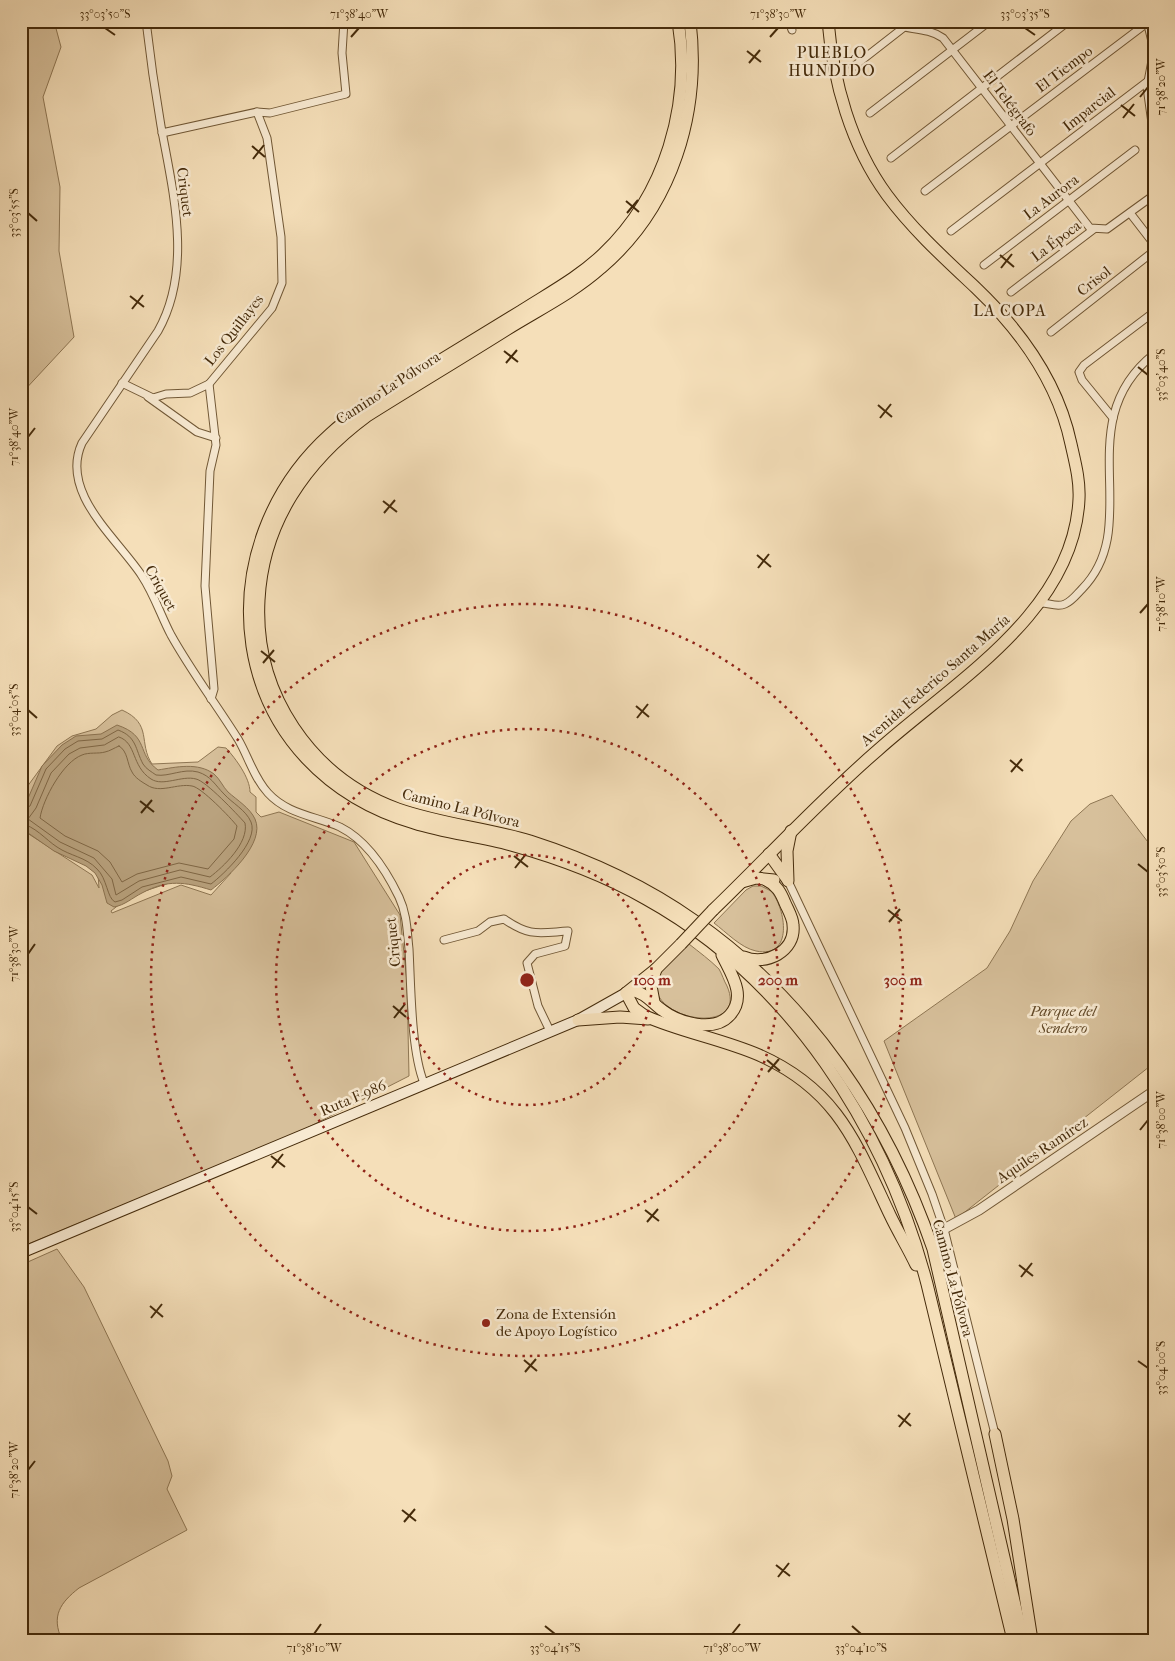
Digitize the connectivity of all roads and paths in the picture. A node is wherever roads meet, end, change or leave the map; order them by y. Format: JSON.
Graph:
{"nodes":[{"id":1,"x":146,"y":21,"type":"edge"},
{"id":2,"x":344,"y":21,"type":"edge"},
{"id":3,"x":678,"y":21,"type":"edge"},
{"id":4,"x":690,"y":21,"type":"edge"},
{"id":5,"x":789,"y":21,"type":"edge"},
{"id":6,"x":828,"y":21,"type":"edge"},
{"id":7,"x":886,"y":21,"type":"edge"},
{"id":8,"x":912,"y":21,"type":"edge"},
{"id":9,"x":990,"y":21,"type":"edge"},
{"id":10,"x":1069,"y":21,"type":"edge"},
{"id":11,"x":1147,"y":22,"type":"edge"},
{"id":12,"x":904,"y":28,"type":"junction"},
{"id":13,"x":792,"y":30,"type":"dead end"},
{"id":14,"x":953,"y":50,"type":"junction"},
{"id":15,"x":853,"y":67,"type":"dead end"},
{"id":16,"x":1148,"y":80,"type":"junction"},
{"id":17,"x":982,"y":88,"type":"junction"},
{"id":18,"x":257,"y":112,"type":"junction"},
{"id":19,"x":870,"y":113,"type":"dead end"},
{"id":20,"x":1011,"y":126,"type":"junction"},
{"id":21,"x":162,"y":133,"type":"junction"},
{"id":22,"x":1154,"y":138,"type":"edge"},
{"id":23,"x":1134,"y":150,"type":"dead end"},
{"id":24,"x":891,"y":158,"type":"dead end"},
{"id":25,"x":1040,"y":164,"type":"junction"},
{"id":26,"x":925,"y":191,"type":"dead end"},
{"id":27,"x":1154,"y":195,"type":"edge"},
{"id":28,"x":1069,"y":202,"type":"junction"},
{"id":29,"x":1130,"y":212,"type":"junction"},
{"id":30,"x":1094,"y":229,"type":"junction"},
{"id":31,"x":951,"y":231,"type":"dead end"},
{"id":32,"x":1154,"y":244,"type":"edge"},
{"id":33,"x":1154,"y":251,"type":"edge"},
{"id":34,"x":984,"y":265,"type":"dead end"},
{"id":35,"x":1011,"y":292,"type":"dead end"},
{"id":36,"x":1154,"y":312,"type":"edge"},
{"id":37,"x":1051,"y":332,"type":"dead end"},
{"id":38,"x":1154,"y":354,"type":"edge"},
{"id":39,"x":122,"y":383,"type":"junction"},
{"id":40,"x":210,"y":384,"type":"junction"},
{"id":41,"x":147,"y":396,"type":"junction"},
{"id":42,"x":1112,"y":418,"type":"junction"},
{"id":43,"x":216,"y":438,"type":"junction"},
{"id":44,"x":1039,"y":603,"type":"junction"},
{"id":45,"x":211,"y":699,"type":"junction"},
{"id":46,"x":791,"y":831,"type":"junction"},
{"id":47,"x":768,"y":854,"type":"junction"},
{"id":48,"x":783,"y":877,"type":"junction"},
{"id":49,"x":766,"y":880,"type":"junction"},
{"id":50,"x":742,"y":882,"type":"junction"},
{"id":51,"x":782,"y":894,"type":"junction"},
{"id":52,"x":444,"y":940,"type":"dead end"},
{"id":53,"x":681,"y":944,"type":"joint"},
{"id":54,"x":719,"y":949,"type":"junction"},
{"id":55,"x":736,"y":952,"type":"junction"},
{"id":56,"x":656,"y":969,"type":"junction"},
{"id":57,"x":629,"y":992,"type":"junction"},
{"id":58,"x":654,"y":1002,"type":"junction"},
{"id":59,"x":578,"y":1020,"type":"junction"},
{"id":60,"x":657,"y":1021,"type":"junction"},
{"id":61,"x":550,"y":1031,"type":"junction"},
{"id":62,"x":424,"y":1083,"type":"junction"},
{"id":63,"x":1154,"y":1091,"type":"edge"},
{"id":64,"x":944,"y":1228,"type":"junction"},
{"id":65,"x":22,"y":1250,"type":"edge"},
{"id":66,"x":927,"y":1284,"type":"junction"},
{"id":67,"x":995,"y":1434,"type":"joint"},
{"id":68,"x":1013,"y":1640,"type":"edge"},
{"id":69,"x":1023,"y":1640,"type":"edge"},
{"id":70,"x":1032,"y":1640,"type":"edge"}],
"edges":[{"from":1,"to":21,"type":"street","name":"Criquet"},
{"from":2,"to":18,"type":"street"},
{"from":3,"to":54,"type":"main road","name":"Camino La Pólvora"},
{"from":4,"to":55,"type":"main road","name":"Camino La Pólvora"},
{"from":5,"to":13,"type":"street"},
{"from":6,"to":44,"type":"main road","name":"Avenida Federico Santa María"},
{"from":7,"to":12,"type":"street","name":"El Telégrafo"},
{"from":8,"to":12,"type":"street"},
{"from":9,"to":14,"type":"street"},
{"from":10,"to":17,"type":"street"},
{"from":11,"to":16,"type":"street"},
{"from":11,"to":20,"type":"street","name":"El Tiempo"},
{"from":12,"to":14,"type":"street","name":"El Telégrafo"},
{"from":12,"to":15,"type":"street"},
{"from":14,"to":17,"type":"street","name":"El Telégrafo"},
{"from":14,"to":19,"type":"street"},
{"from":16,"to":22,"type":"street"},
{"from":16,"to":25,"type":"street","name":"Imparcial"},
{"from":17,"to":20,"type":"street","name":"El Telégrafo"},
{"from":17,"to":24,"type":"street"},
{"from":18,"to":21,"type":"street"},
{"from":18,"to":40,"type":"street","name":"Los Quillayes"},
{"from":20,"to":25,"type":"street","name":"El Telégrafo"},
{"from":20,"to":26,"type":"street","name":"El Tiempo"},
{"from":21,"to":39,"type":"street","name":"Criquet"},
{"from":23,"to":28,"type":"street","name":"La Aurora"},
{"from":25,"to":28,"type":"street","name":"El Telégrafo"},
{"from":25,"to":31,"type":"street","name":"Imparcial"},
{"from":27,"to":29,"type":"street","name":"La Época"},
{"from":28,"to":30,"type":"street","name":"El Telégrafo"},
{"from":28,"to":34,"type":"street","name":"La Aurora"},
{"from":29,"to":30,"type":"street","name":"La Época"},
{"from":29,"to":32,"type":"street"},
{"from":30,"to":35,"type":"street","name":"La Época"},
{"from":33,"to":37,"type":"street","name":"Crisol"},
{"from":36,"to":42,"type":"street"},
{"from":38,"to":42,"type":"street"},
{"from":39,"to":41,"type":"street"},
{"from":39,"to":45,"type":"street","name":"Criquet"},
{"from":40,"to":41,"type":"street","name":"Los Quillayes"},
{"from":40,"to":43,"type":"street"},
{"from":41,"to":43,"type":"street"},
{"from":42,"to":44,"type":"street"},
{"from":43,"to":45,"type":"street"},
{"from":44,"to":46,"type":"main road","name":"Avenida Federico Santa María"},
{"from":45,"to":62,"type":"street","name":"Criquet"},
{"from":46,"to":47,"type":"main road","name":"Avenida Federico Santa María"},
{"from":46,"to":48,"type":"main road"},
{"from":47,"to":48,"type":"main road"},
{"from":47,"to":50,"type":"main road","name":"Avenida Federico Santa María"},
{"from":48,"to":49,"type":"main road"},
{"from":48,"to":51,"type":"main road"},
{"from":48,"to":64,"type":"street"},
{"from":49,"to":50,"type":"main road"},
{"from":49,"to":51,"type":"main road"},
{"from":50,"to":53,"type":"main road","name":"Avenida Federico Santa María","bridge":true},
{"from":51,"to":55,"type":"main road"},
{"from":52,"to":61,"type":"street"},
{"from":53,"to":56,"type":"main road","name":"Ruta F-986"},
{"from":54,"to":58,"type":"main road"},
{"from":54,"to":66,"type":"main road","name":"Camino La Pólvora"},
{"from":55,"to":69,"type":"main road","name":"Camino La Pólvora"},
{"from":56,"to":57,"type":"main road","name":"Ruta F-986"},
{"from":56,"to":58,"type":"main road"},
{"from":57,"to":58,"type":"main road"},
{"from":57,"to":59,"type":"main road","name":"Ruta F-986"},
{"from":57,"to":60,"type":"main road"},
{"from":59,"to":60,"type":"main road"},
{"from":59,"to":61,"type":"main road","name":"Ruta F-986"},
{"from":60,"to":66,"type":"main road"},
{"from":61,"to":62,"type":"main road","name":"Ruta F-986"},
{"from":62,"to":65,"type":"main road","name":"Ruta F-986"},
{"from":63,"to":64,"type":"street","name":"Aquiles Ramírez"},
{"from":64,"to":67,"type":"street"},
{"from":66,"to":68,"type":"main road","name":"Camino La Pólvora"},
{"from":67,"to":70,"type":"main road"}]}
